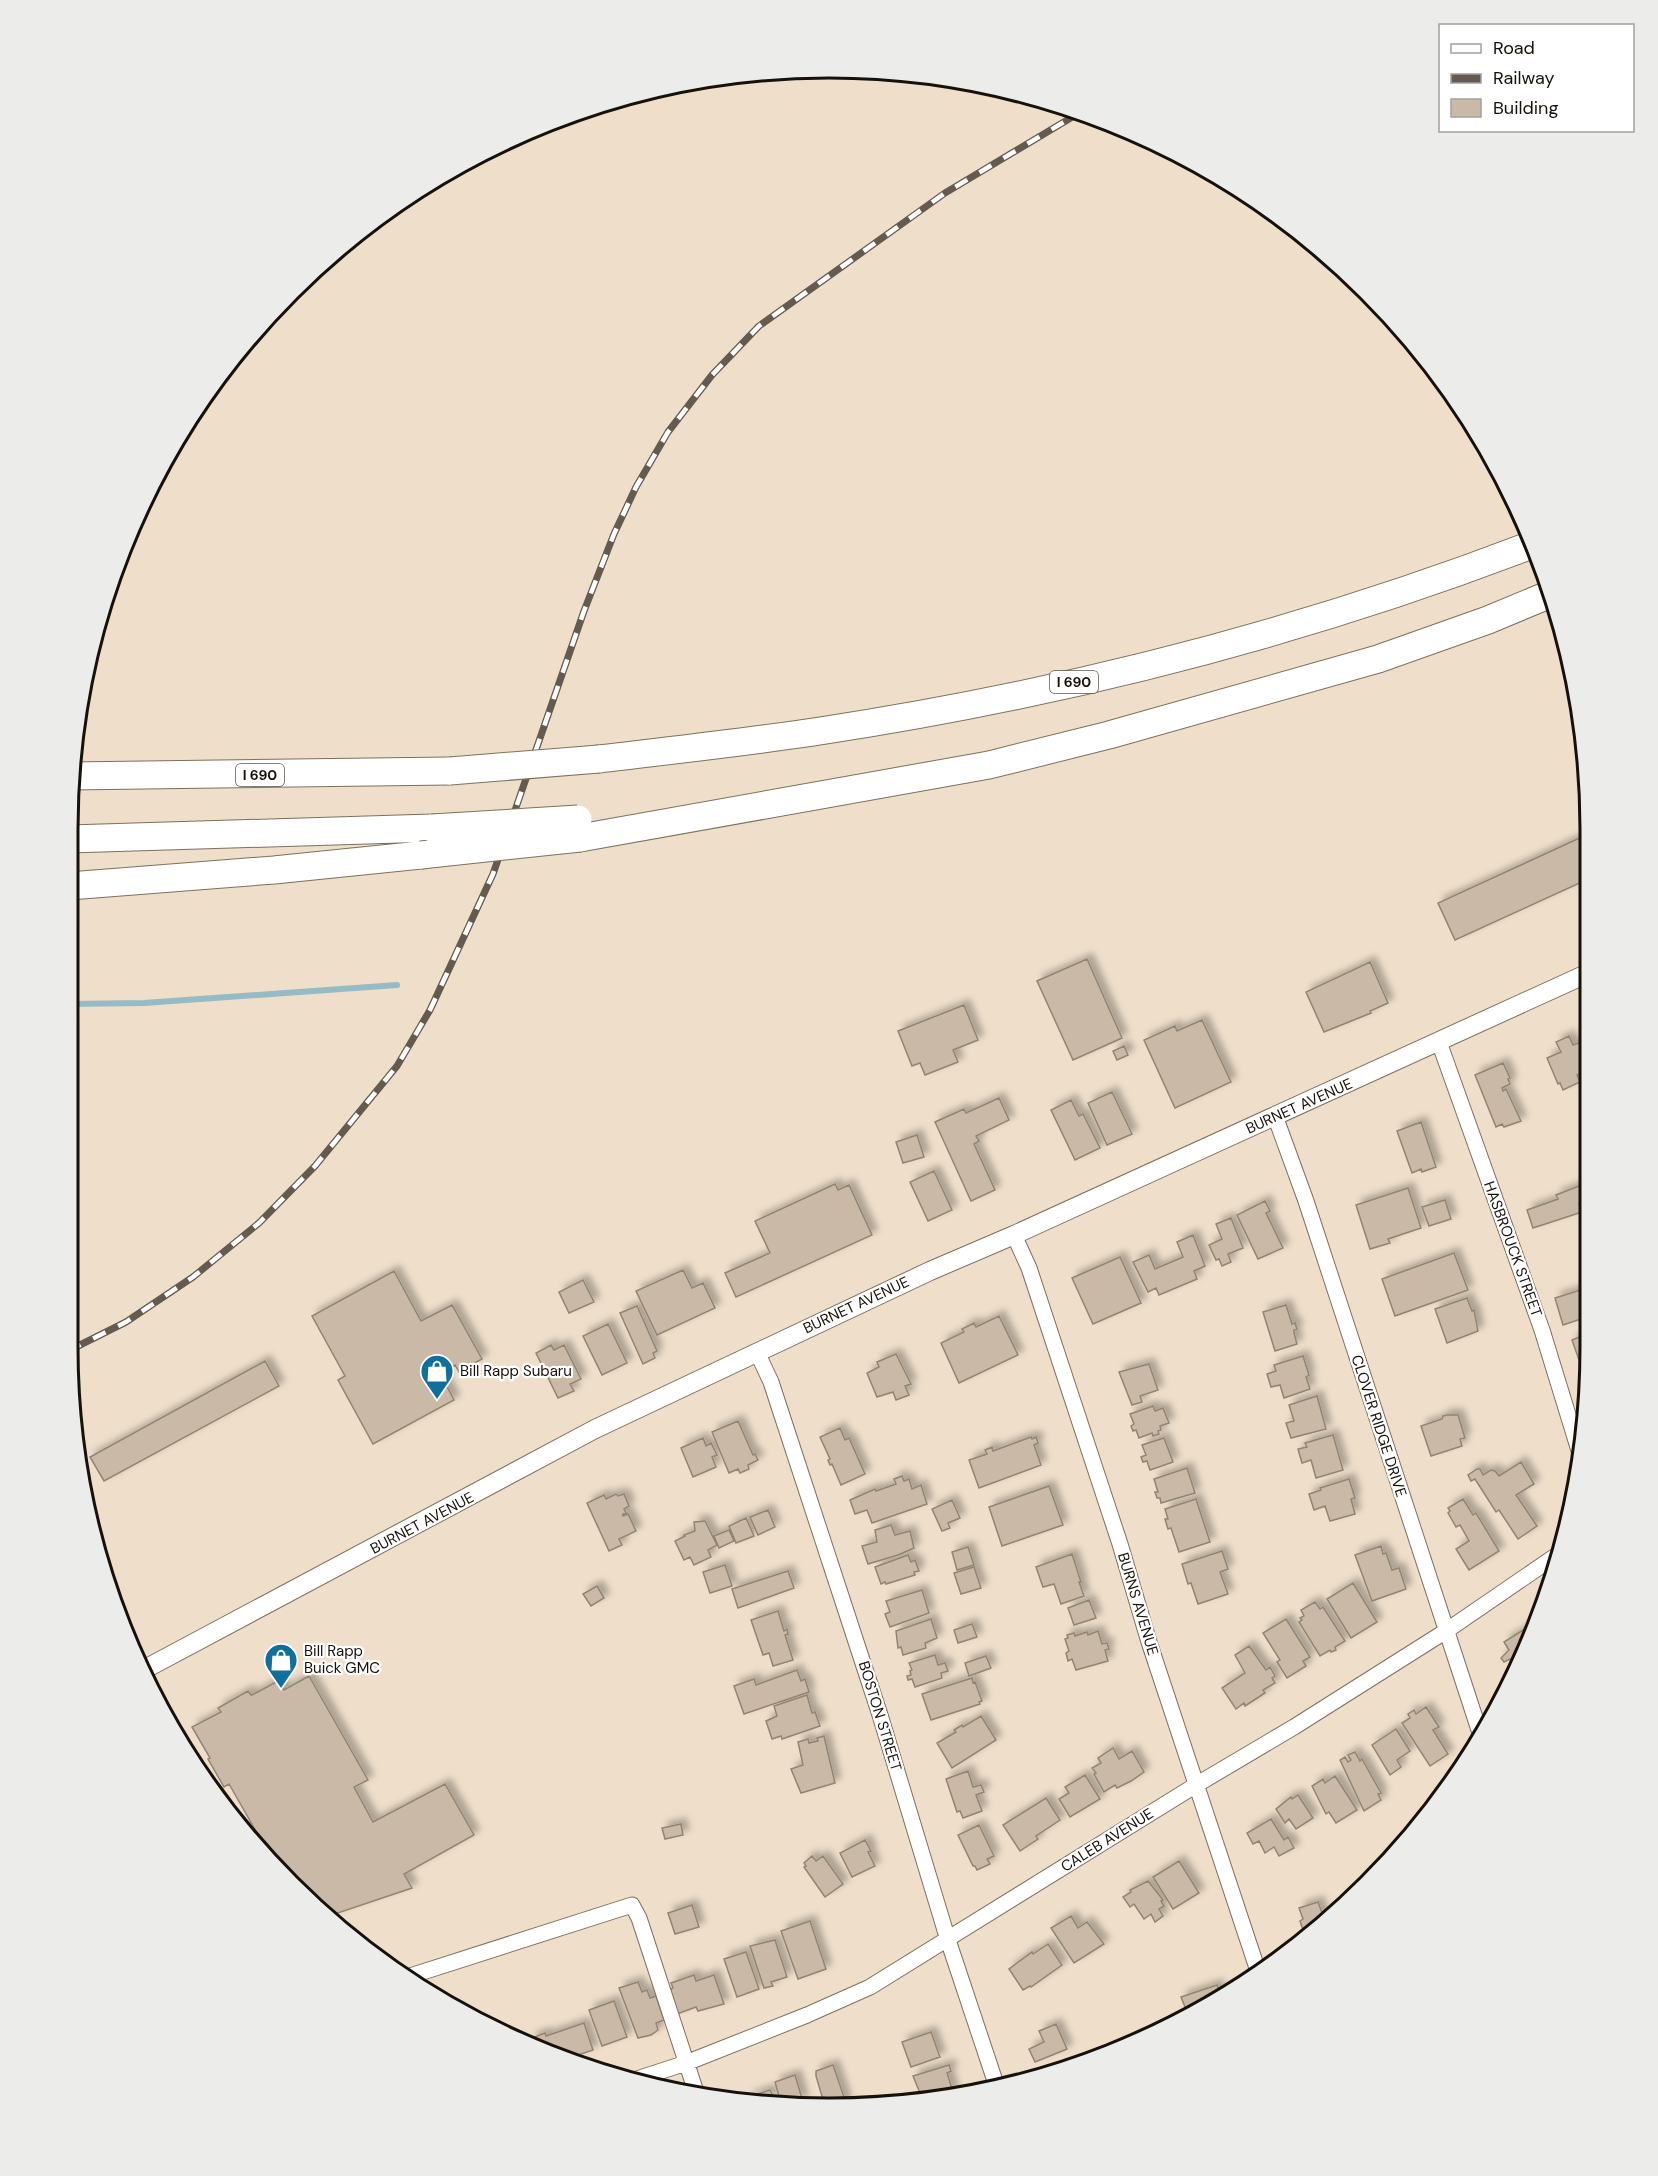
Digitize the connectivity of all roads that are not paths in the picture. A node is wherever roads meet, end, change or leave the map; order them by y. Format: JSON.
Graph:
{"nodes":[{"id":1,"x":1525,"y":547,"type":"edge"},
{"id":2,"x":1543,"y":597,"type":"edge"},
{"id":3,"x":80,"y":777,"type":"edge"},
{"id":4,"x":579,"y":829,"type":"junction"},
{"id":5,"x":78,"y":839,"type":"edge"},
{"id":6,"x":78,"y":885,"type":"edge"},
{"id":7,"x":1580,"y":977,"type":"edge"},
{"id":8,"x":1439,"y":1042,"type":"junction"},
{"id":9,"x":1275,"y":1116,"type":"junction"},
{"id":10,"x":1014,"y":1235,"type":"junction"},
{"id":11,"x":758,"y":1352,"type":"junction"},
{"id":12,"x":1575,"y":1436,"type":"edge"},
{"id":13,"x":1548,"y":1561,"type":"edge"},
{"id":14,"x":1446,"y":1631,"type":"junction"},
{"id":15,"x":150,"y":1667,"type":"edge"},
{"id":16,"x":1477,"y":1726,"type":"edge"},
{"id":17,"x":1196,"y":1785,"type":"junction"},
{"id":18,"x":948,"y":1940,"type":"junction"},
{"id":19,"x":1256,"y":1964,"type":"edge"},
{"id":20,"x":417,"y":1974,"type":"edge"},
{"id":21,"x":686,"y":2063,"type":"junction"},
{"id":22,"x":648,"y":2075,"type":"edge"},
{"id":23,"x":994,"y":2079,"type":"edge"},
{"id":24,"x":694,"y":2086,"type":"edge"}],
"edges":[{"from":1,"to":3,"type":"highway","number":"I 690","bridge":true},
{"from":2,"to":4,"type":"highway"},
{"from":4,"to":5,"type":"highway","bridge":true},
{"from":4,"to":6,"type":"highway","bridge":true},
{"from":7,"to":8,"type":"street","name":"BURNET AVENUE"},
{"from":8,"to":9,"type":"street","name":"BURNET AVENUE"},
{"from":8,"to":12,"type":"street","name":"HASBROUCK STREET"},
{"from":9,"to":10,"type":"street","name":"BURNET AVENUE"},
{"from":9,"to":14,"type":"street","name":"CLOVER RIDGE DRIVE"},
{"from":10,"to":11,"type":"street","name":"BURNET AVENUE"},
{"from":10,"to":17,"type":"street","name":"BURNS AVENUE"},
{"from":11,"to":15,"type":"street","name":"BURNET AVENUE"},
{"from":11,"to":18,"type":"street","name":"BOSTON STREET"},
{"from":13,"to":14,"type":"street","name":"CALEB AVENUE"},
{"from":14,"to":16,"type":"street","name":"CLOVER RIDGE DRIVE"},
{"from":14,"to":17,"type":"street","name":"CALEB AVENUE"},
{"from":17,"to":18,"type":"street","name":"CALEB AVENUE"},
{"from":17,"to":19,"type":"street","name":"BURNS AVENUE"},
{"from":18,"to":21,"type":"street","name":"CALEB AVENUE"},
{"from":18,"to":23,"type":"street","name":"BOSTON STREET"},
{"from":20,"to":21,"type":"street"},
{"from":21,"to":22,"type":"street","name":"CALEB AVENUE"},
{"from":21,"to":24,"type":"street"}]}
